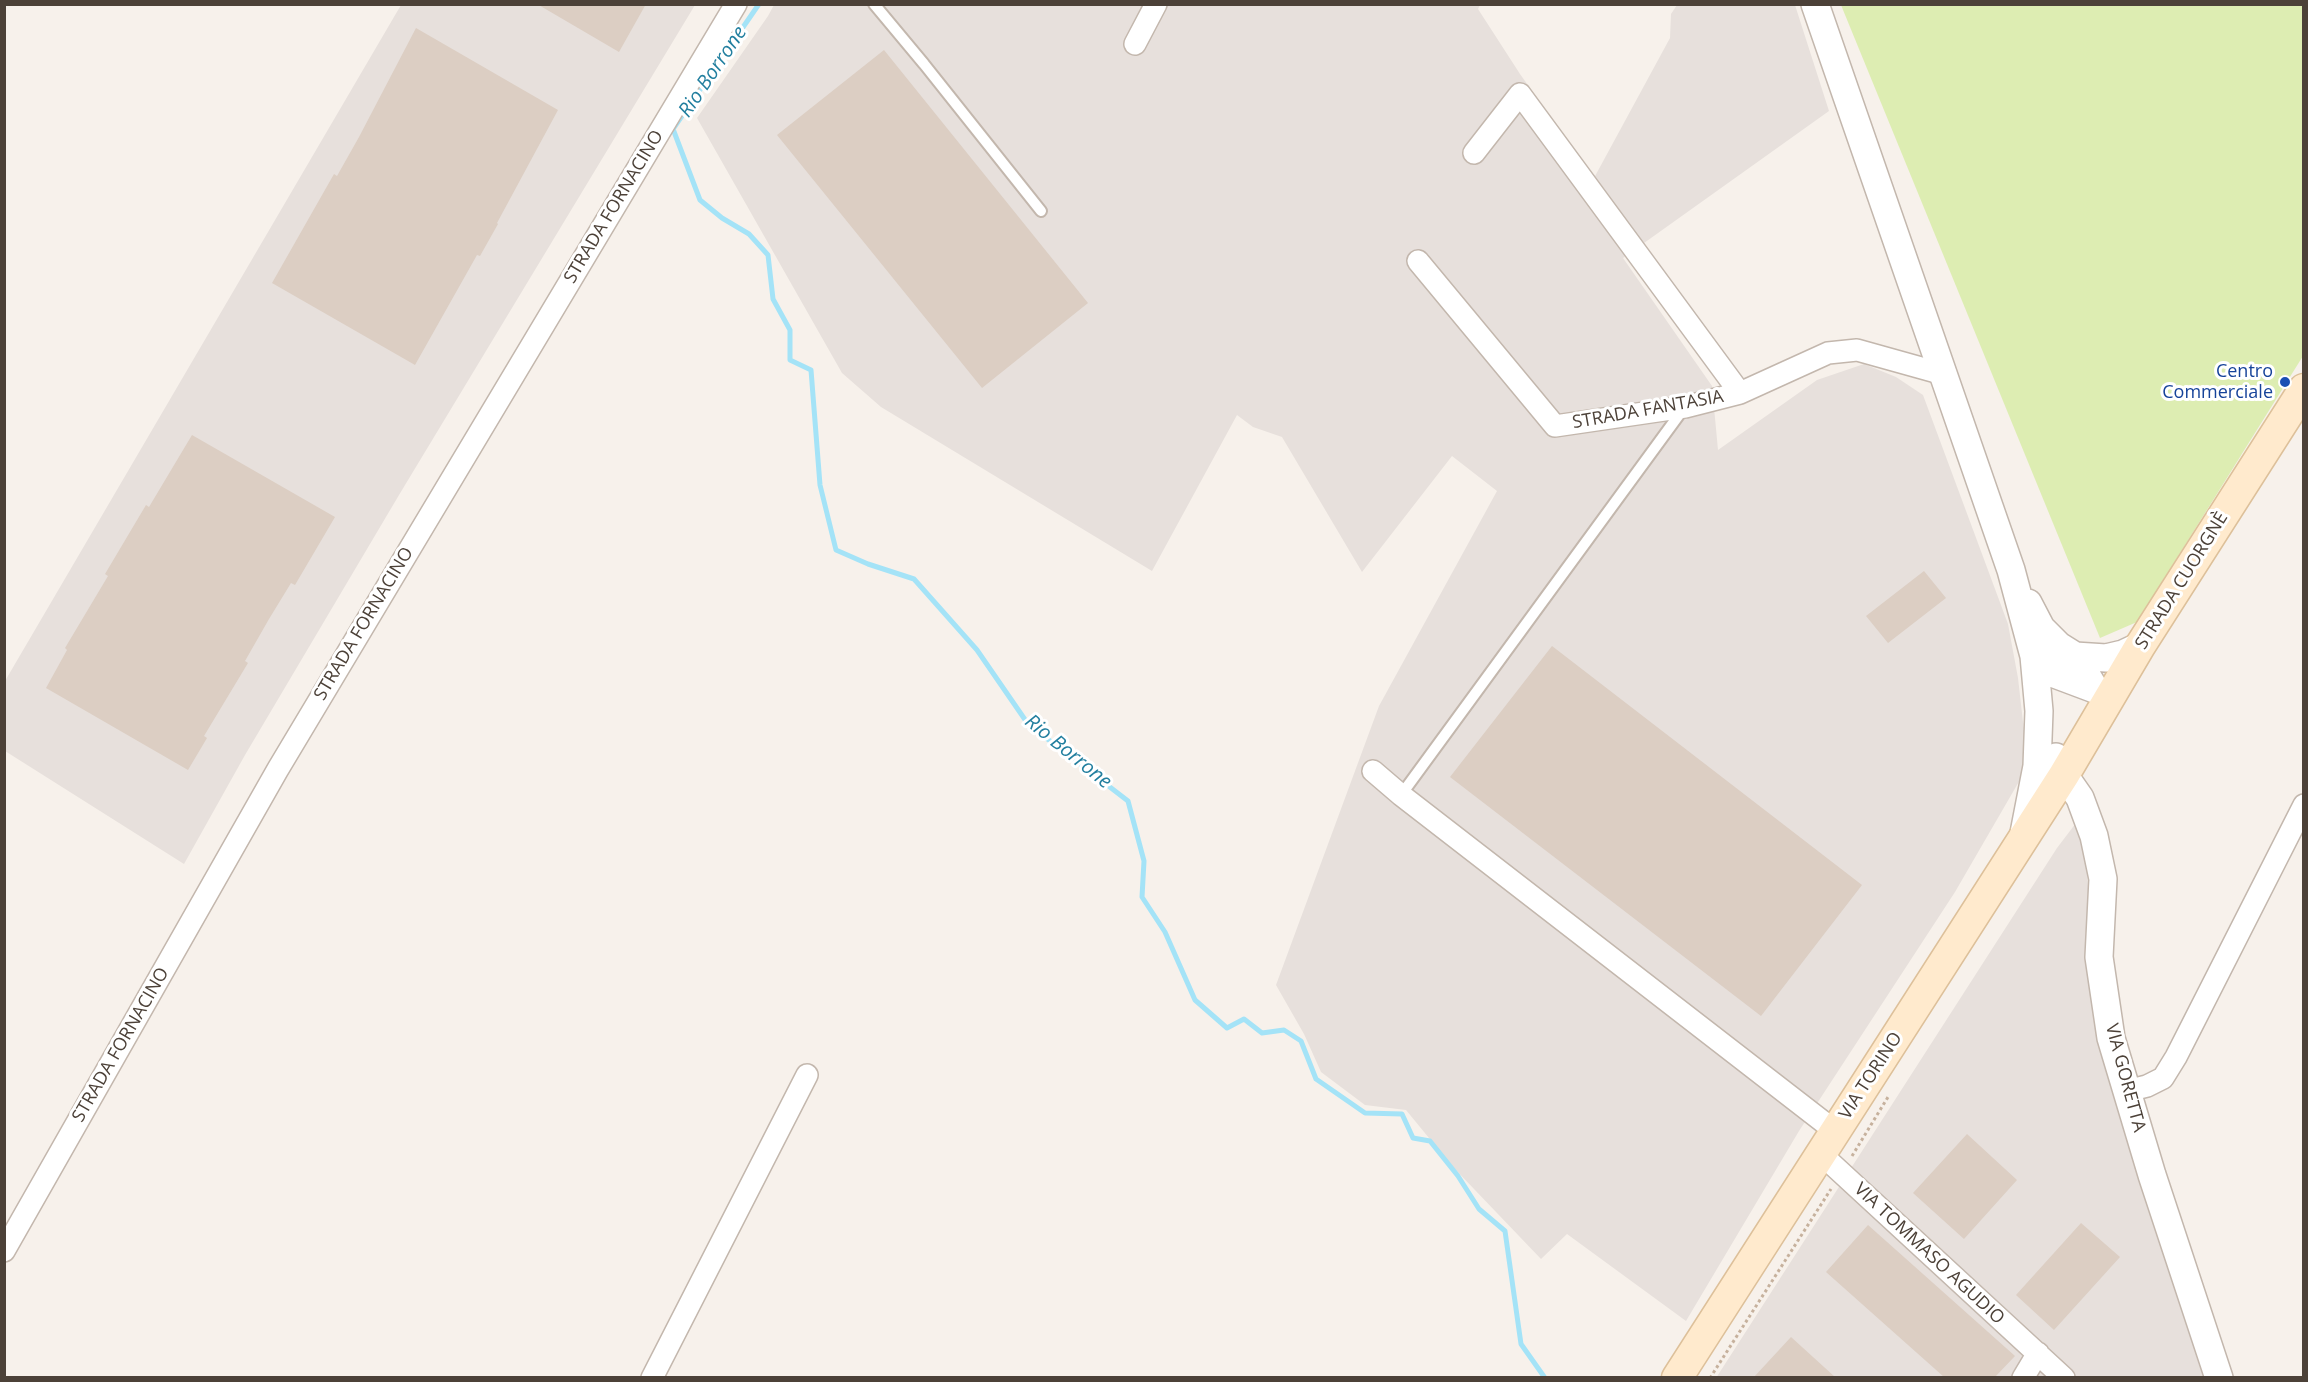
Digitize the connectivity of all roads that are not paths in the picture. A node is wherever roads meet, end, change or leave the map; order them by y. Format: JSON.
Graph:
{"nodes":[{"id":1,"x":736,"y":4,"type":"edge"},
{"id":2,"x":874,"y":4,"type":"edge"},
{"id":3,"x":1156,"y":4,"type":"edge"},
{"id":4,"x":1815,"y":4,"type":"edge"},
{"id":5,"x":1135,"y":44,"type":"dead end"},
{"id":6,"x":1474,"y":153,"type":"dead end"},
{"id":7,"x":1041,"y":211,"type":"dead end"},
{"id":8,"x":1418,"y":261,"type":"dead end"},
{"id":9,"x":1943,"y":374,"type":"junction"},
{"id":10,"x":2304,"y":388,"type":"edge"},
{"id":11,"x":1740,"y":393,"type":"junction"},
{"id":12,"x":1685,"y":407,"type":"junction"},
{"id":13,"x":2011,"y":570,"type":"junction"},
{"id":14,"x":2140,"y":646,"type":"junction"},
{"id":15,"x":2034,"y":656,"type":"junction"},
{"id":16,"x":2075,"y":656,"type":"junction"},
{"id":17,"x":2102,"y":691,"type":"junction"},
{"id":18,"x":2039,"y":711,"type":"junction"},
{"id":19,"x":1373,"y":771,"type":"dead end"},
{"id":20,"x":2064,"y":775,"type":"junction"},
{"id":21,"x":1401,"y":795,"type":"junction"},
{"id":22,"x":2304,"y":805,"type":"edge"},
{"id":23,"x":2023,"y":838,"type":"junction"},
{"id":24,"x":807,"y":1075,"type":"dead end"},
{"id":25,"x":2127,"y":1091,"type":"junction"},
{"id":26,"x":1833,"y":1153,"type":"junction"},
{"id":27,"x":4,"y":1251,"type":"edge"},
{"id":28,"x":2038,"y":1353,"type":"junction"},
{"id":29,"x":652,"y":1377,"type":"edge"},
{"id":30,"x":1677,"y":1377,"type":"edge"},
{"id":31,"x":2023,"y":1377,"type":"edge"},
{"id":32,"x":2064,"y":1377,"type":"edge"},
{"id":33,"x":2219,"y":1377,"type":"edge"}],
"edges":[{"from":1,"to":27,"type":"street","name":"STRADA FORNACINO"},
{"from":2,"to":7,"type":"lane"},
{"from":3,"to":5,"type":"street"},
{"from":4,"to":9,"type":"street"},
{"from":6,"to":11,"type":"street"},
{"from":8,"to":12,"type":"street","name":"STRADA FANTASIA"},
{"from":9,"to":11,"type":"street","name":"STRADA FANTASIA"},
{"from":9,"to":13,"type":"street"},
{"from":10,"to":14,"type":"main road","name":"STRADA CUORGNÈ"},
{"from":11,"to":12,"type":"street","name":"STRADA FANTASIA"},
{"from":12,"to":21,"type":"lane"},
{"from":13,"to":15,"type":"street"},
{"from":13,"to":16,"type":"street"},
{"from":14,"to":16,"type":"street"},
{"from":14,"to":17,"type":"main road","name":"STRADA CUORGNÈ"},
{"from":15,"to":17,"type":"street"},
{"from":15,"to":18,"type":"street"},
{"from":16,"to":17,"type":"street"},
{"from":17,"to":20,"type":"main road","name":"STRADA CUORGNÈ"},
{"from":18,"to":20,"type":"street"},
{"from":18,"to":23,"type":"street"},
{"from":19,"to":21,"type":"street","name":"VIA TOMMASO AGUDIO"},
{"from":20,"to":23,"type":"main road","name":"VIA TORINO"},
{"from":20,"to":25,"type":"street","name":"VIA GORETTA"},
{"from":21,"to":26,"type":"street","name":"VIA TOMMASO AGUDIO"},
{"from":22,"to":25,"type":"street"},
{"from":23,"to":26,"type":"main road","name":"VIA TORINO"},
{"from":24,"to":29,"type":"street"},
{"from":25,"to":33,"type":"street","name":"VIA GORETTA"},
{"from":26,"to":28,"type":"street","name":"VIA TOMMASO AGUDIO"},
{"from":26,"to":30,"type":"main road","name":"VIA TORINO"},
{"from":28,"to":31,"type":"street"},
{"from":28,"to":32,"type":"street","name":"VIA TOMMASO AGUDIO"}]}
